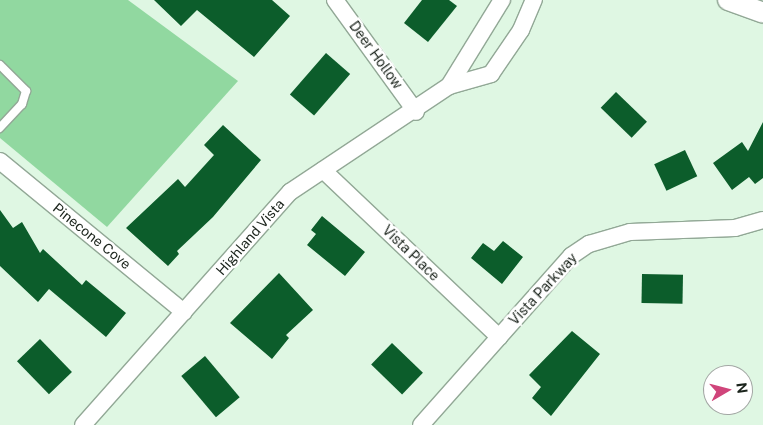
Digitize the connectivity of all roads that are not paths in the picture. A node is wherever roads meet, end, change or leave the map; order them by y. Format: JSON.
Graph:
{"nodes":[{"id":1,"x":335,"y":0,"type":"edge"},
{"id":2,"x":502,"y":0,"type":"edge"},
{"id":3,"x":534,"y":0,"type":"edge"},
{"id":4,"x":728,"y":0,"type":"edge"},
{"id":5,"x":763,"y":13,"type":"edge"},
{"id":6,"x":0,"y":65,"type":"edge"},
{"id":7,"x":449,"y":86,"type":"junction"},
{"id":8,"x":416,"y":112,"type":"junction"},
{"id":9,"x":0,"y":128,"type":"edge"},
{"id":10,"x":0,"y":161,"type":"edge"},
{"id":11,"x":323,"y":170,"type":"junction"},
{"id":12,"x":763,"y":220,"type":"edge"},
{"id":13,"x":184,"y":312,"type":"junction"},
{"id":14,"x":499,"y":337,"type":"junction"},
{"id":15,"x":83,"y":425,"type":"edge"},
{"id":16,"x":421,"y":425,"type":"edge"}],
"edges":[{"from":1,"to":8,"type":"street","name":"Deer Hollow"},
{"from":2,"to":7,"type":"street","name":"Highland Vista"},
{"from":3,"to":7,"type":"street","name":"Highland Vista"},
{"from":4,"to":5,"type":"street"},
{"from":6,"to":9,"type":"lane"},
{"from":7,"to":8,"type":"street","name":"Highland Vista"},
{"from":8,"to":11,"type":"street","name":"Highland Vista"},
{"from":10,"to":13,"type":"street","name":"Pinecone Cove"},
{"from":11,"to":13,"type":"street","name":"Highland Vista"},
{"from":11,"to":14,"type":"street","name":"Vista Place"},
{"from":12,"to":14,"type":"street","name":"Vista Parkway"},
{"from":13,"to":15,"type":"street","name":"Highland Vista"},
{"from":14,"to":16,"type":"street","name":"Vista Parkway"}]}
